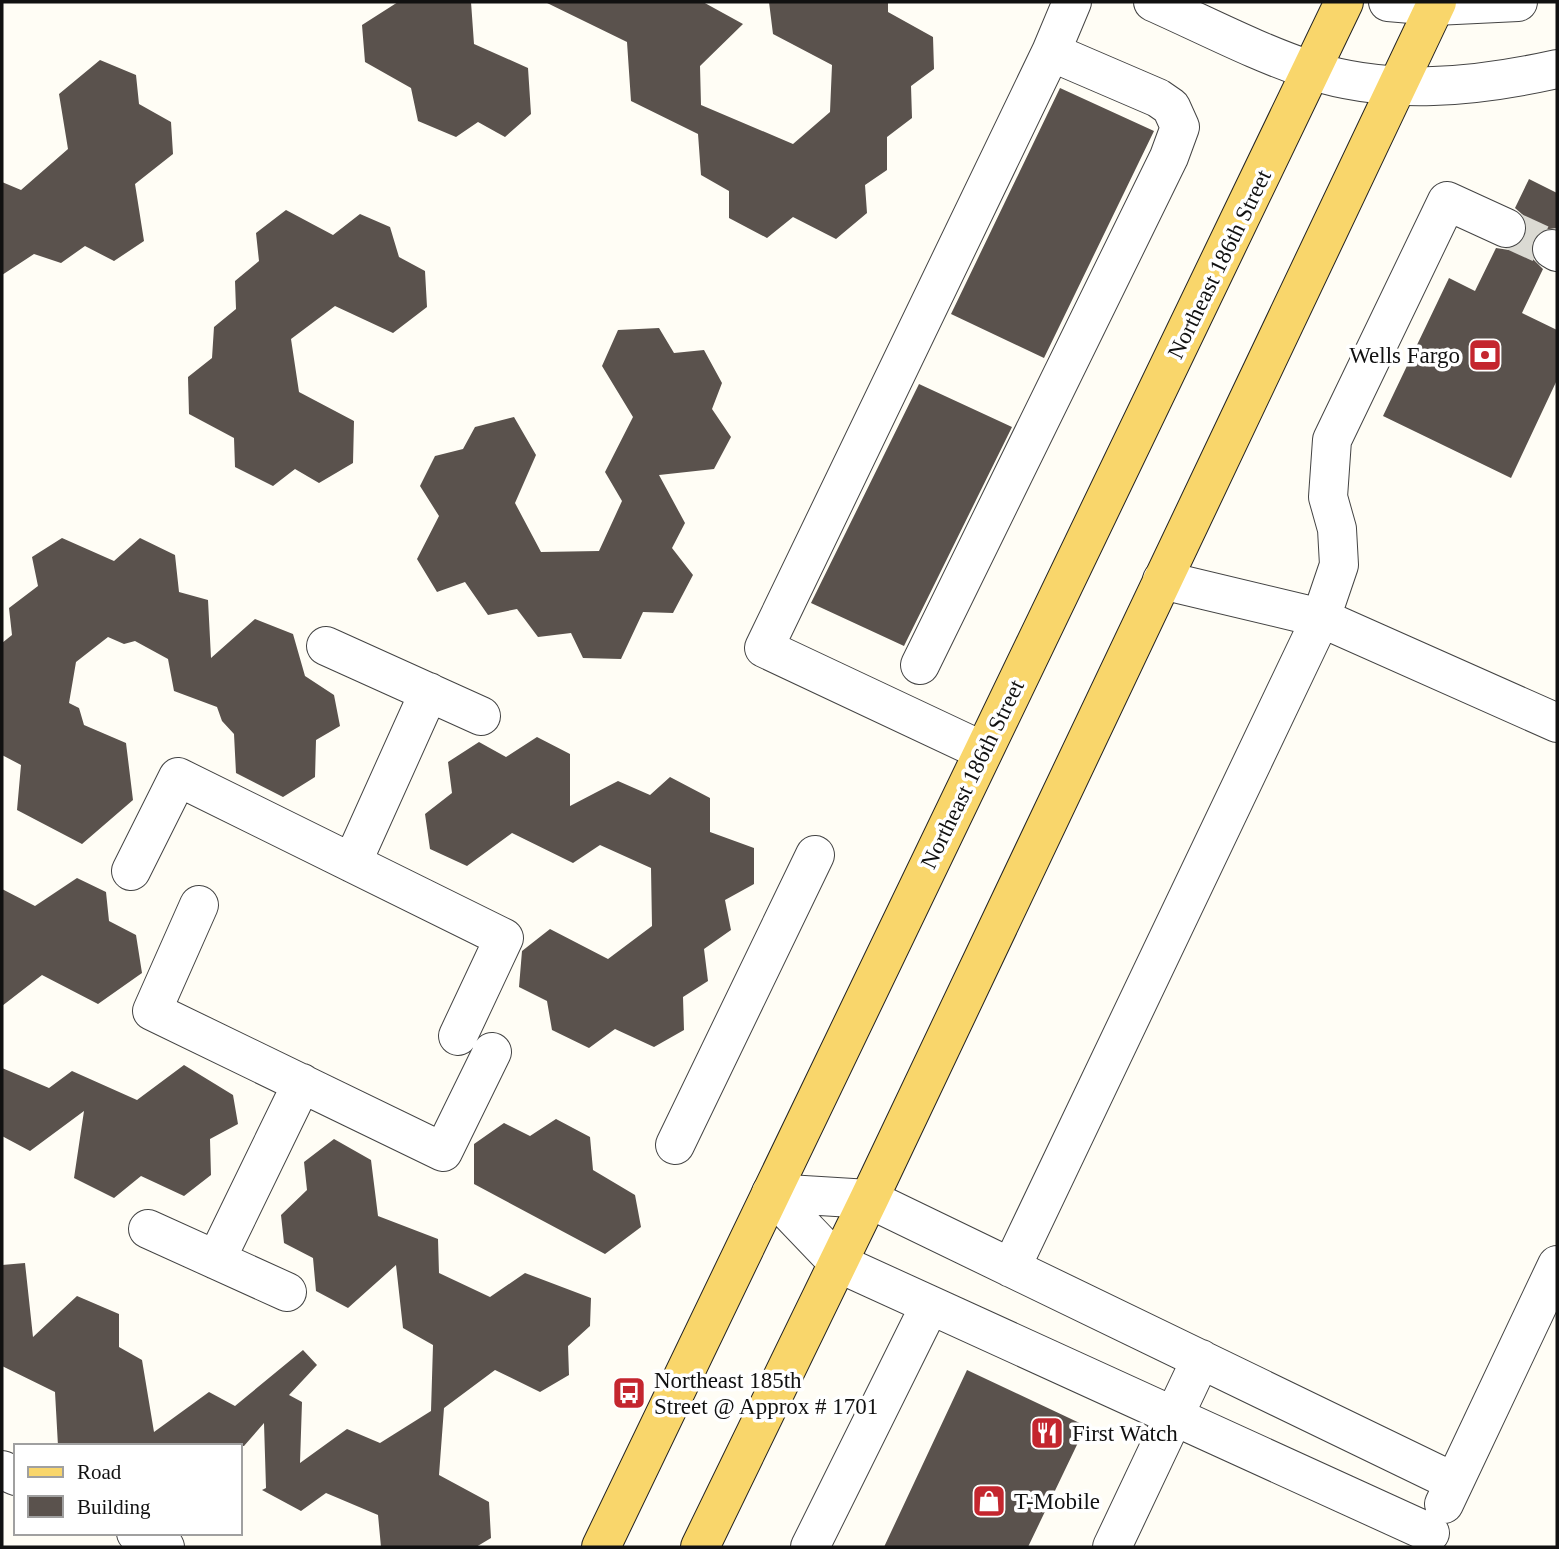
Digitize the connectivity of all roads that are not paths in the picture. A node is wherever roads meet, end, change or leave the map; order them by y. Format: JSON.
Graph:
{"nodes":[{"id":1,"x":1072,"y":2,"type":"edge"},
{"id":2,"x":1153,"y":2,"type":"edge"},
{"id":3,"x":1344,"y":2,"type":"edge"},
{"id":4,"x":1388,"y":2,"type":"edge"},
{"id":5,"x":1518,"y":2,"type":"edge"},
{"id":6,"x":1436,"y":4,"type":"edge"},
{"id":7,"x":1051,"y":51,"type":"junction"},
{"id":8,"x":1557,"y":69,"type":"edge"},
{"id":9,"x":1312,"y":71,"type":"junction"},
{"id":10,"x":1397,"y":85,"type":"junction"},
{"id":11,"x":1506,"y":228,"type":"tunnel mouth"},
{"id":12,"x":1162,"y":580,"type":"junction"},
{"id":13,"x":1321,"y":618,"type":"junction"},
{"id":14,"x":326,"y":646,"type":"dead end"},
{"id":15,"x":920,"y":665,"type":"dead end"},
{"id":16,"x":429,"y":692,"type":"junction"},
{"id":17,"x":481,"y":716,"type":"dead end"},
{"id":18,"x":1555,"y":717,"type":"edge"},
{"id":19,"x":983,"y":751,"type":"junction"},
{"id":20,"x":815,"y":855,"type":"dead end"},
{"id":21,"x":352,"y":863,"type":"junction"},
{"id":22,"x":131,"y":871,"type":"dead end"},
{"id":23,"x":199,"y":905,"type":"dead end"},
{"id":24,"x":458,"y":1036,"type":"dead end"},
{"id":25,"x":492,"y":1052,"type":"dead end"},
{"id":26,"x":302,"y":1083,"type":"junction"},
{"id":27,"x":675,"y":1145,"type":"dead end"},
{"id":28,"x":771,"y":1193,"type":"junction"},
{"id":29,"x":869,"y":1199,"type":"junction"},
{"id":30,"x":148,"y":1229,"type":"dead end"},
{"id":31,"x":216,"y":1260,"type":"junction"},
{"id":32,"x":838,"y":1263,"type":"junction"},
{"id":33,"x":1557,"y":1265,"type":"edge"},
{"id":34,"x":1011,"y":1268,"type":"junction"},
{"id":35,"x":287,"y":1292,"type":"dead end"},
{"id":36,"x":930,"y":1305,"type":"junction"},
{"id":37,"x":1201,"y":1359,"type":"junction"},
{"id":38,"x":1174,"y":1416,"type":"junction"},
{"id":39,"x":1454,"y":1482,"type":"junction"},
{"id":40,"x":140,"y":1535,"type":"edge"},
{"id":41,"x":1426,"y":1540,"type":"edge"},
{"id":42,"x":165,"y":1547,"type":"edge"},
{"id":43,"x":601,"y":1547,"type":"edge"},
{"id":44,"x":700,"y":1547,"type":"edge"},
{"id":45,"x":810,"y":1547,"type":"edge"},
{"id":46,"x":1112,"y":1547,"type":"edge"}],
"edges":[{"from":1,"to":7,"type":"street"},
{"from":2,"to":9,"type":"street"},
{"from":3,"to":9,"type":"main road","name":"Northeast 186th Street"},
{"from":4,"to":6,"type":"street"},
{"from":5,"to":6,"type":"street"},
{"from":6,"to":10,"type":"main road"},
{"from":7,"to":15,"type":"street"},
{"from":7,"to":19,"type":"street"},
{"from":8,"to":10,"type":"street"},
{"from":9,"to":10,"type":"street"},
{"from":9,"to":19,"type":"main road","name":"Northeast 186th Street"},
{"from":10,"to":12,"type":"main road"},
{"from":11,"to":13,"type":"street"},
{"from":12,"to":13,"type":"street"},
{"from":12,"to":29,"type":"main road"},
{"from":13,"to":18,"type":"street"},
{"from":13,"to":34,"type":"street"},
{"from":14,"to":16,"type":"street"},
{"from":16,"to":17,"type":"street"},
{"from":16,"to":21,"type":"street"},
{"from":19,"to":28,"type":"main road","name":"Northeast 186th Street"},
{"from":20,"to":27,"type":"street"},
{"from":21,"to":22,"type":"street"},
{"from":21,"to":24,"type":"street"},
{"from":23,"to":26,"type":"street"},
{"from":25,"to":26,"type":"street"},
{"from":26,"to":31,"type":"street"},
{"from":28,"to":29,"type":"street"},
{"from":28,"to":32,"type":"street"},
{"from":28,"to":43,"type":"main road","name":"Northeast 186th Street"},
{"from":29,"to":32,"type":"main road"},
{"from":29,"to":34,"type":"street"},
{"from":30,"to":31,"type":"street"},
{"from":31,"to":35,"type":"street"},
{"from":32,"to":36,"type":"street"},
{"from":32,"to":44,"type":"main road"},
{"from":33,"to":39,"type":"street"},
{"from":34,"to":37,"type":"street"},
{"from":36,"to":38,"type":"street"},
{"from":36,"to":45,"type":"street"},
{"from":37,"to":38,"type":"street"},
{"from":37,"to":39,"type":"street"},
{"from":38,"to":41,"type":"street"},
{"from":38,"to":46,"type":"street"},
{"from":39,"to":41,"type":"street"},
{"from":40,"to":42,"type":"street"}]}
